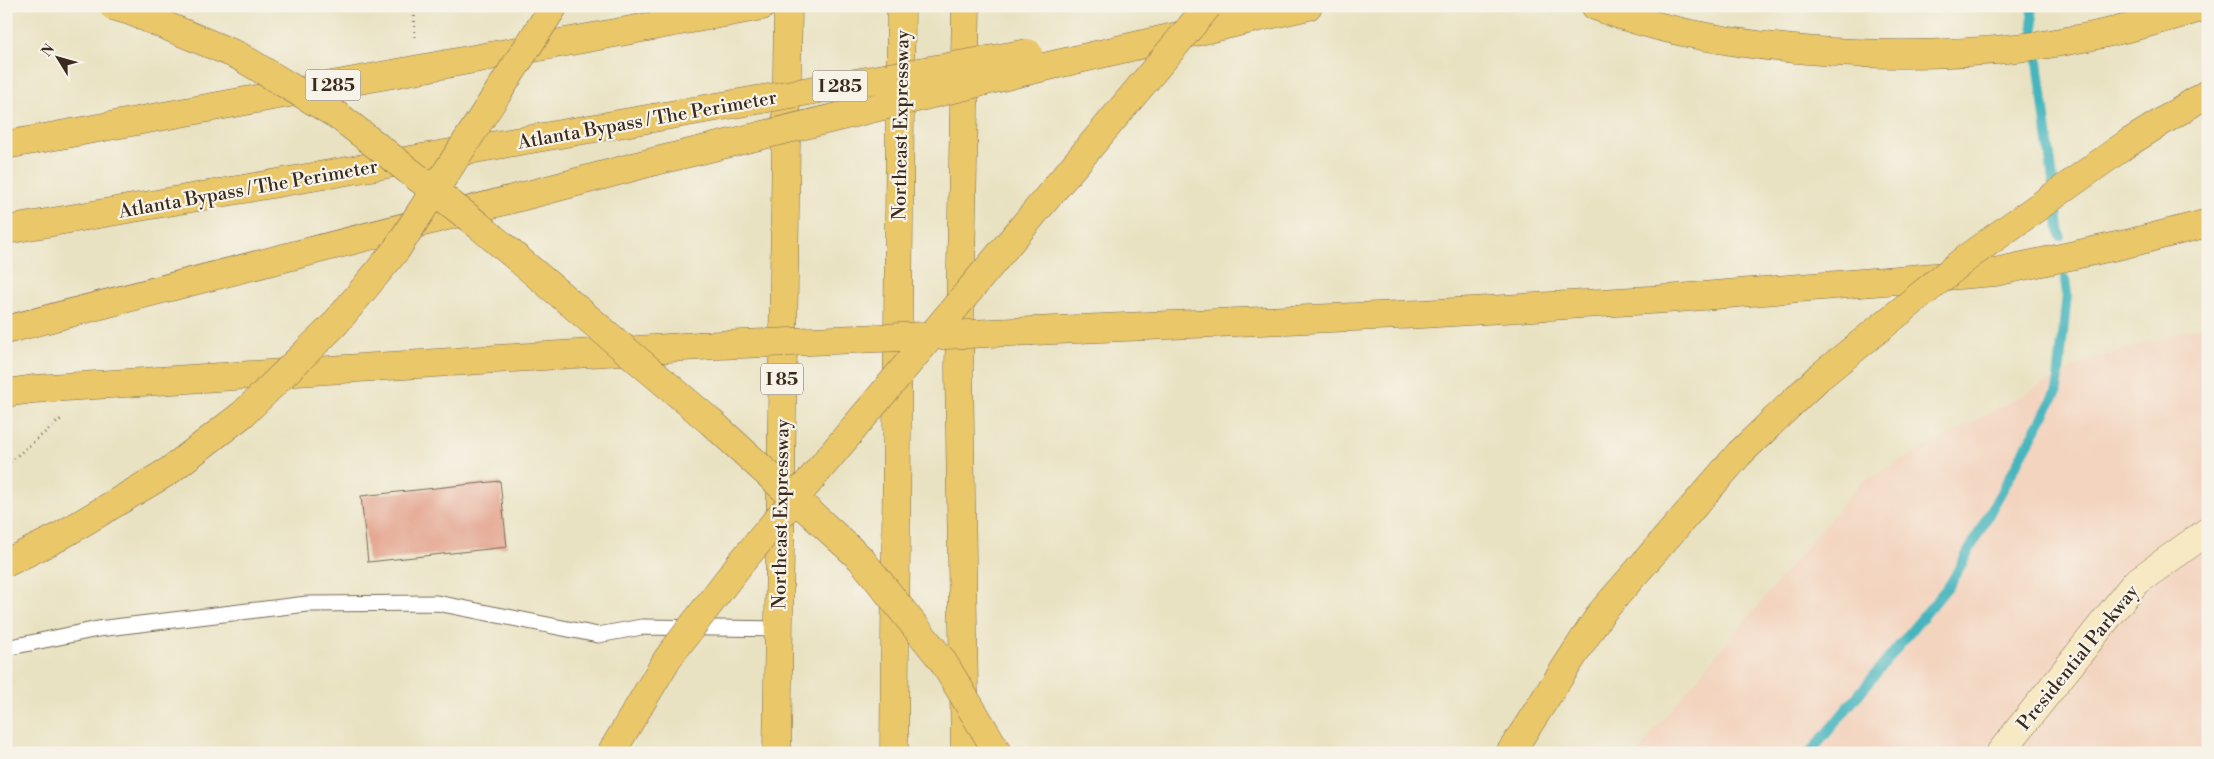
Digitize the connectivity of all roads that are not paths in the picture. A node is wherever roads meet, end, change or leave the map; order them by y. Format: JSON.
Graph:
{"nodes":[{"id":1,"x":114,"y":6,"type":"edge"},
{"id":2,"x":554,"y":6,"type":"edge"},
{"id":3,"x":762,"y":6,"type":"edge"},
{"id":4,"x":788,"y":6,"type":"edge"},
{"id":5,"x":901,"y":6,"type":"edge"},
{"id":6,"x":966,"y":6,"type":"edge"},
{"id":7,"x":1208,"y":6,"type":"edge"},
{"id":8,"x":1287,"y":6,"type":"edge"},
{"id":9,"x":1308,"y":6,"type":"edge"},
{"id":10,"x":1595,"y":6,"type":"edge"},
{"id":11,"x":2206,"y":6,"type":"edge"},
{"id":12,"x":1027,"y":62,"type":"junction"},
{"id":13,"x":2208,"y":93,"type":"edge"},
{"id":14,"x":6,"y":146,"type":"edge"},
{"id":15,"x":2208,"y":223,"type":"edge"},
{"id":16,"x":6,"y":230,"type":"edge"},
{"id":17,"x":6,"y":330,"type":"edge"},
{"id":18,"x":6,"y":393,"type":"edge"},
{"id":19,"x":2208,"y":531,"type":"edge"},
{"id":20,"x":6,"y":563,"type":"edge"},
{"id":21,"x":778,"y":630,"type":"junction"},
{"id":22,"x":6,"y":648,"type":"edge"},
{"id":23,"x":611,"y":753,"type":"edge"},
{"id":24,"x":777,"y":753,"type":"edge"},
{"id":25,"x":894,"y":753,"type":"edge"},
{"id":26,"x":965,"y":753,"type":"edge"},
{"id":27,"x":998,"y":753,"type":"edge"},
{"id":28,"x":1510,"y":753,"type":"edge"},
{"id":29,"x":2000,"y":753,"type":"edge"}],
"edges":[{"from":1,"to":27,"type":"highway","bridge":true},
{"from":2,"to":20,"type":"highway","bridge":true},
{"from":3,"to":14,"type":"highway","number":"I 285"},
{"from":4,"to":21,"type":"highway","name":"Northeast Expressway","number":"I 85"},
{"from":5,"to":25,"type":"highway","name":"Northeast Expressway"},
{"from":6,"to":26,"type":"highway"},
{"from":7,"to":23,"type":"highway","bridge":true},
{"from":8,"to":12,"type":"highway","name":"Atlanta Bypass / The Perimeter","number":"I 285"},
{"from":9,"to":12,"type":"highway"},
{"from":10,"to":11,"type":"highway"},
{"from":12,"to":16,"type":"highway","name":"Atlanta Bypass / The Perimeter","number":"I 285","bridge":true},
{"from":12,"to":17,"type":"highway","bridge":true},
{"from":13,"to":28,"type":"highway","bridge":true},
{"from":15,"to":18,"type":"highway","bridge":true},
{"from":19,"to":29,"type":"street","name":"Presidential Parkway"},
{"from":21,"to":22,"type":"lane"},
{"from":21,"to":24,"type":"highway","name":"Northeast Expressway","number":"I 85"}]}
